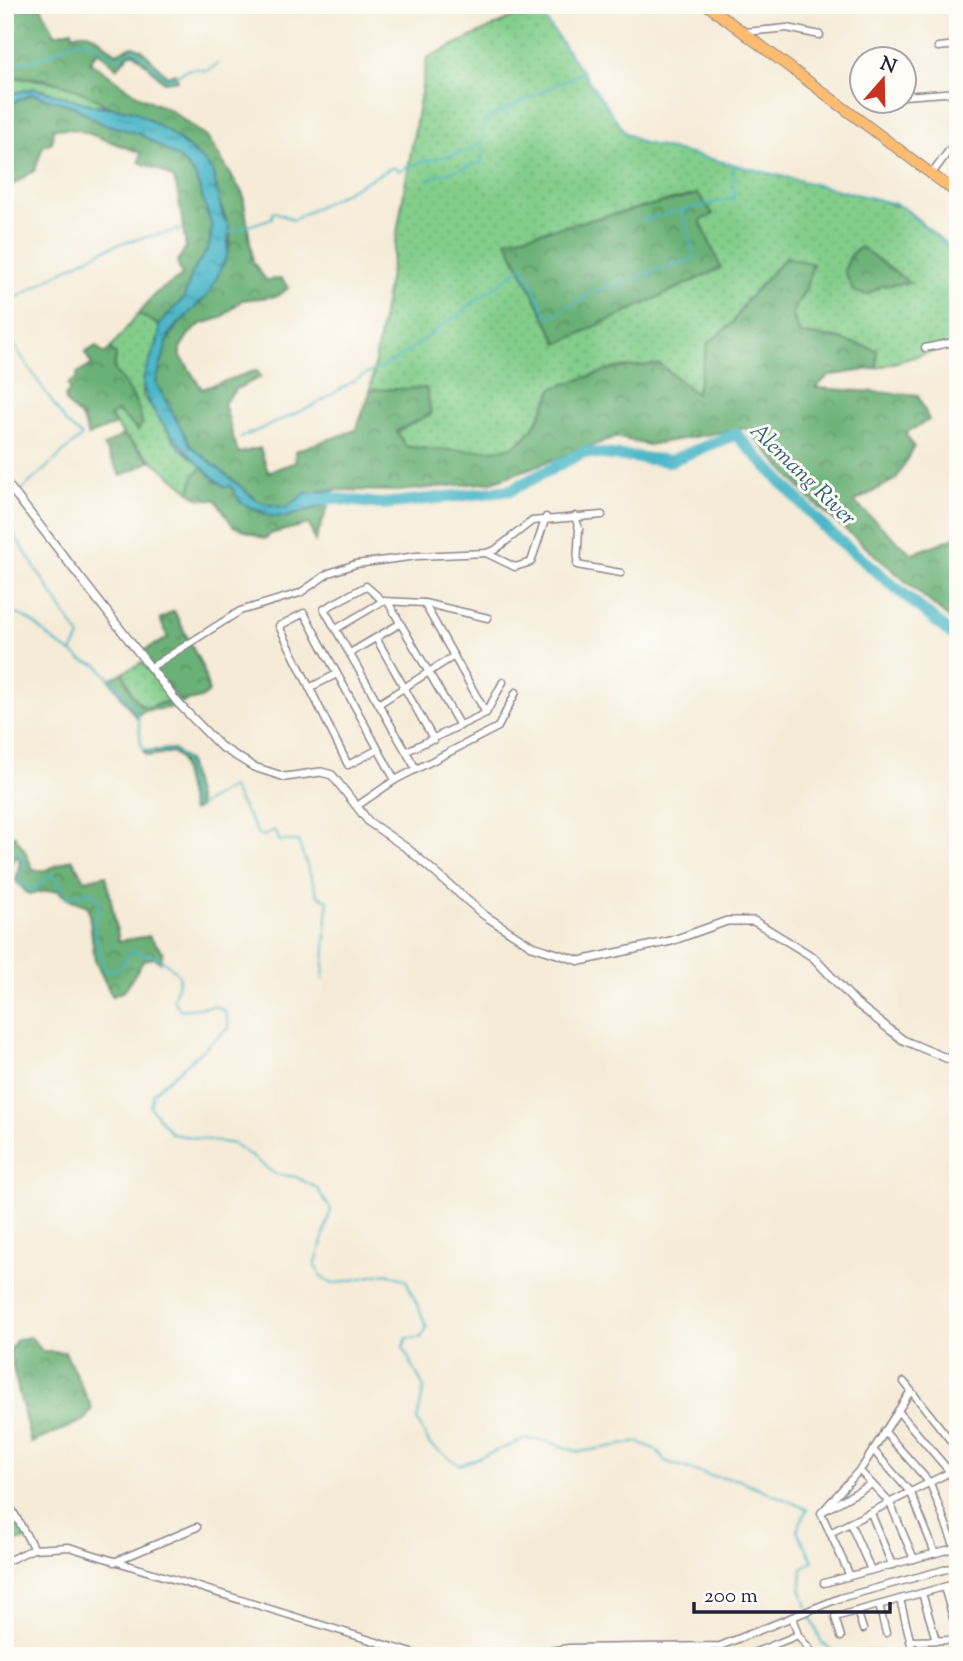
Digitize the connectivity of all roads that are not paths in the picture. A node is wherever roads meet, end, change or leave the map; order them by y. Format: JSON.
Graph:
{"nodes":[{"id":1,"x":707,"y":5,"type":"edge"},
{"id":2,"x":743,"y":32,"type":"junction"},
{"id":3,"x":820,"y":35,"type":"dead end"},
{"id":4,"x":958,"y":45,"type":"edge"},
{"id":5,"x":939,"y":47,"type":"dead end"},
{"id":6,"x":958,"y":92,"type":"edge"},
{"id":7,"x":918,"y":95,"type":"edge"},
{"id":8,"x":958,"y":138,"type":"edge"},
{"id":9,"x":930,"y":175,"type":"junction"},
{"id":10,"x":958,"y":194,"type":"edge"},
{"id":11,"x":958,"y":341,"type":"edge"},
{"id":12,"x":925,"y":348,"type":"dead end"},
{"id":13,"x":5,"y":481,"type":"edge"},
{"id":14,"x":602,"y":515,"type":"dead end"},
{"id":15,"x":575,"y":516,"type":"junction"},
{"id":16,"x":547,"y":517,"type":"junction"},
{"id":17,"x":486,"y":553,"type":"junction"},
{"id":18,"x":621,"y":573,"type":"dead end"},
{"id":19,"x":386,"y":602,"type":"junction"},
{"id":20,"x":424,"y":603,"type":"junction"},
{"id":21,"x":488,"y":618,"type":"dead end"},
{"id":22,"x":401,"y":623,"type":"junction"},
{"id":23,"x":336,"y":629,"type":"junction"},
{"id":24,"x":376,"y":638,"type":"junction"},
{"id":25,"x":350,"y":653,"type":"junction"},
{"id":26,"x":454,"y":656,"type":"junction"},
{"id":27,"x":150,"y":668,"type":"junction"},
{"id":28,"x":430,"y":672,"type":"junction"},
{"id":29,"x":337,"y":674,"type":"junction"},
{"id":30,"x":503,"y":682,"type":"dead end"},
{"id":31,"x":404,"y":687,"type":"junction"},
{"id":32,"x":309,"y":688,"type":"junction"},
{"id":33,"x":516,"y":692,"type":"dead end"},
{"id":34,"x":380,"y":703,"type":"junction"},
{"id":35,"x":486,"y":713,"type":"junction"},
{"id":36,"x":460,"y":726,"type":"junction"},
{"id":37,"x":434,"y":740,"type":"junction"},
{"id":38,"x":377,"y":750,"type":"junction"},
{"id":39,"x":407,"y":751,"type":"junction"},
{"id":40,"x":416,"y":769,"type":"junction"},
{"id":41,"x":395,"y":780,"type":"junction"},
{"id":42,"x":357,"y":806,"type":"junction"},
{"id":43,"x":958,"y":1063,"type":"edge"},
{"id":44,"x":904,"y":1382,"type":"dead end"},
{"id":45,"x":910,"y":1392,"type":"junction"},
{"id":46,"x":898,"y":1411,"type":"junction"},
{"id":47,"x":884,"y":1431,"type":"junction"},
{"id":48,"x":873,"y":1450,"type":"junction"},
{"id":49,"x":958,"y":1450,"type":"edge"},
{"id":50,"x":958,"y":1468,"type":"edge"},
{"id":51,"x":860,"y":1471,"type":"junction"},
{"id":52,"x":950,"y":1472,"type":"junction"},
{"id":53,"x":930,"y":1483,"type":"junction"},
{"id":54,"x":872,"y":1484,"type":"junction"},
{"id":55,"x":958,"y":1492,"type":"edge"},
{"id":56,"x":911,"y":1493,"type":"junction"},
{"id":57,"x":5,"y":1497,"type":"edge"},
{"id":58,"x":890,"y":1503,"type":"junction"},
{"id":59,"x":821,"y":1513,"type":"junction"},
{"id":60,"x":871,"y":1513,"type":"junction"},
{"id":61,"x":850,"y":1523,"type":"junction"},
{"id":62,"x":197,"y":1527,"type":"dead end"},
{"id":63,"x":830,"y":1533,"type":"junction"},
{"id":64,"x":957,"y":1547,"type":"edge"},
{"id":65,"x":34,"y":1549,"type":"junction"},
{"id":66,"x":935,"y":1553,"type":"junction"},
{"id":67,"x":914,"y":1559,"type":"junction"},
{"id":68,"x":5,"y":1562,"type":"edge"},
{"id":69,"x":114,"y":1562,"type":"junction"},
{"id":70,"x":892,"y":1564,"type":"junction"},
{"id":71,"x":958,"y":1566,"type":"edge"},
{"id":72,"x":872,"y":1570,"type":"junction"},
{"id":73,"x":850,"y":1576,"type":"junction"},
{"id":74,"x":824,"y":1583,"type":"dead end"},
{"id":75,"x":958,"y":1583,"type":"edge"},
{"id":76,"x":944,"y":1587,"type":"junction"},
{"id":77,"x":922,"y":1593,"type":"junction"},
{"id":78,"x":900,"y":1599,"type":"junction"},
{"id":79,"x":879,"y":1605,"type":"junction"},
{"id":80,"x":857,"y":1611,"type":"junction"},
{"id":81,"x":792,"y":1617,"type":"junction"},
{"id":82,"x":863,"y":1629,"type":"dead end"},
{"id":83,"x":886,"y":1633,"type":"dead end"},
{"id":84,"x":798,"y":1635,"type":"junction"},
{"id":85,"x":841,"y":1637,"type":"dead end"},
{"id":86,"x":958,"y":1638,"type":"edge"},
{"id":87,"x":936,"y":1640,"type":"junction"},
{"id":88,"x":911,"y":1641,"type":"junction"},
{"id":89,"x":564,"y":1653,"type":"edge"},
{"id":90,"x":422,"y":1656,"type":"edge"},
{"id":91,"x":518,"y":1656,"type":"edge"},
{"id":92,"x":746,"y":1656,"type":"edge"},
{"id":93,"x":815,"y":1656,"type":"edge"},
{"id":94,"x":918,"y":1656,"type":"edge"}],
"edges":[{"from":1,"to":2,"type":"main road"},
{"from":2,"to":3,"type":"street"},
{"from":2,"to":9,"type":"main road"},
{"from":4,"to":5,"type":"street"},
{"from":6,"to":7,"type":"street"},
{"from":8,"to":9,"type":"street"},
{"from":9,"to":10,"type":"main road"},
{"from":11,"to":12,"type":"street"},
{"from":13,"to":27,"type":"street"},
{"from":14,"to":15,"type":"street"},
{"from":15,"to":16,"type":"street"},
{"from":15,"to":18,"type":"street"},
{"from":16,"to":17,"type":"street"},
{"from":16,"to":17,"type":"street"},
{"from":17,"to":27,"type":"street"},
{"from":19,"to":20,"type":"street"},
{"from":19,"to":22,"type":"street"},
{"from":19,"to":23,"type":"street"},
{"from":19,"to":23,"type":"street"},
{"from":20,"to":21,"type":"street"},
{"from":20,"to":26,"type":"street"},
{"from":22,"to":24,"type":"street"},
{"from":22,"to":28,"type":"street"},
{"from":23,"to":25,"type":"street"},
{"from":24,"to":25,"type":"street"},
{"from":24,"to":31,"type":"street"},
{"from":25,"to":34,"type":"street"},
{"from":26,"to":28,"type":"street"},
{"from":26,"to":35,"type":"street"},
{"from":27,"to":42,"type":"street"},
{"from":28,"to":31,"type":"street"},
{"from":28,"to":36,"type":"street"},
{"from":29,"to":32,"type":"street"},
{"from":29,"to":32,"type":"street"},
{"from":29,"to":38,"type":"street"},
{"from":30,"to":35,"type":"street"},
{"from":31,"to":34,"type":"street"},
{"from":31,"to":37,"type":"street"},
{"from":32,"to":38,"type":"street"},
{"from":33,"to":40,"type":"street"},
{"from":34,"to":39,"type":"street"},
{"from":35,"to":36,"type":"street"},
{"from":36,"to":37,"type":"street"},
{"from":37,"to":39,"type":"street"},
{"from":38,"to":41,"type":"street"},
{"from":39,"to":40,"type":"street"},
{"from":40,"to":41,"type":"street"},
{"from":41,"to":42,"type":"street"},
{"from":42,"to":43,"type":"street"},
{"from":44,"to":45,"type":"street"},
{"from":45,"to":46,"type":"street"},
{"from":45,"to":49,"type":"street"},
{"from":46,"to":47,"type":"street"},
{"from":46,"to":52,"type":"street"},
{"from":47,"to":48,"type":"street"},
{"from":47,"to":53,"type":"street"},
{"from":48,"to":51,"type":"street"},
{"from":48,"to":56,"type":"street"},
{"from":50,"to":52,"type":"street"},
{"from":51,"to":54,"type":"street"},
{"from":51,"to":59,"type":"street"},
{"from":52,"to":53,"type":"street"},
{"from":52,"to":55,"type":"street"},
{"from":53,"to":56,"type":"street"},
{"from":53,"to":64,"type":"street"},
{"from":54,"to":58,"type":"street"},
{"from":54,"to":59,"type":"street"},
{"from":56,"to":58,"type":"street"},
{"from":56,"to":66,"type":"street"},
{"from":57,"to":65,"type":"street"},
{"from":58,"to":60,"type":"street"},
{"from":58,"to":67,"type":"street"},
{"from":59,"to":63,"type":"street"},
{"from":60,"to":61,"type":"street"},
{"from":60,"to":70,"type":"street"},
{"from":61,"to":63,"type":"street"},
{"from":61,"to":72,"type":"street"},
{"from":62,"to":69,"type":"street"},
{"from":63,"to":73,"type":"street"},
{"from":64,"to":66,"type":"street"},
{"from":65,"to":68,"type":"street"},
{"from":65,"to":69,"type":"street"},
{"from":66,"to":67,"type":"street"},
{"from":67,"to":70,"type":"street"},
{"from":69,"to":90,"type":"street"},
{"from":70,"to":72,"type":"street"},
{"from":71,"to":81,"type":"street"},
{"from":72,"to":73,"type":"street"},
{"from":73,"to":74,"type":"street"},
{"from":75,"to":76,"type":"street"},
{"from":76,"to":77,"type":"street"},
{"from":76,"to":86,"type":"street"},
{"from":77,"to":78,"type":"street"},
{"from":77,"to":87,"type":"street"},
{"from":78,"to":79,"type":"street"},
{"from":78,"to":88,"type":"street"},
{"from":79,"to":80,"type":"street"},
{"from":79,"to":83,"type":"street"},
{"from":80,"to":82,"type":"street"},
{"from":80,"to":85,"type":"street"},
{"from":81,"to":84,"type":"street"},
{"from":81,"to":89,"type":"street"},
{"from":84,"to":92,"type":"street"},
{"from":84,"to":93,"type":"street"},
{"from":86,"to":87,"type":"street"},
{"from":87,"to":88,"type":"street"},
{"from":88,"to":94,"type":"street"},
{"from":89,"to":91,"type":"street"}]}
